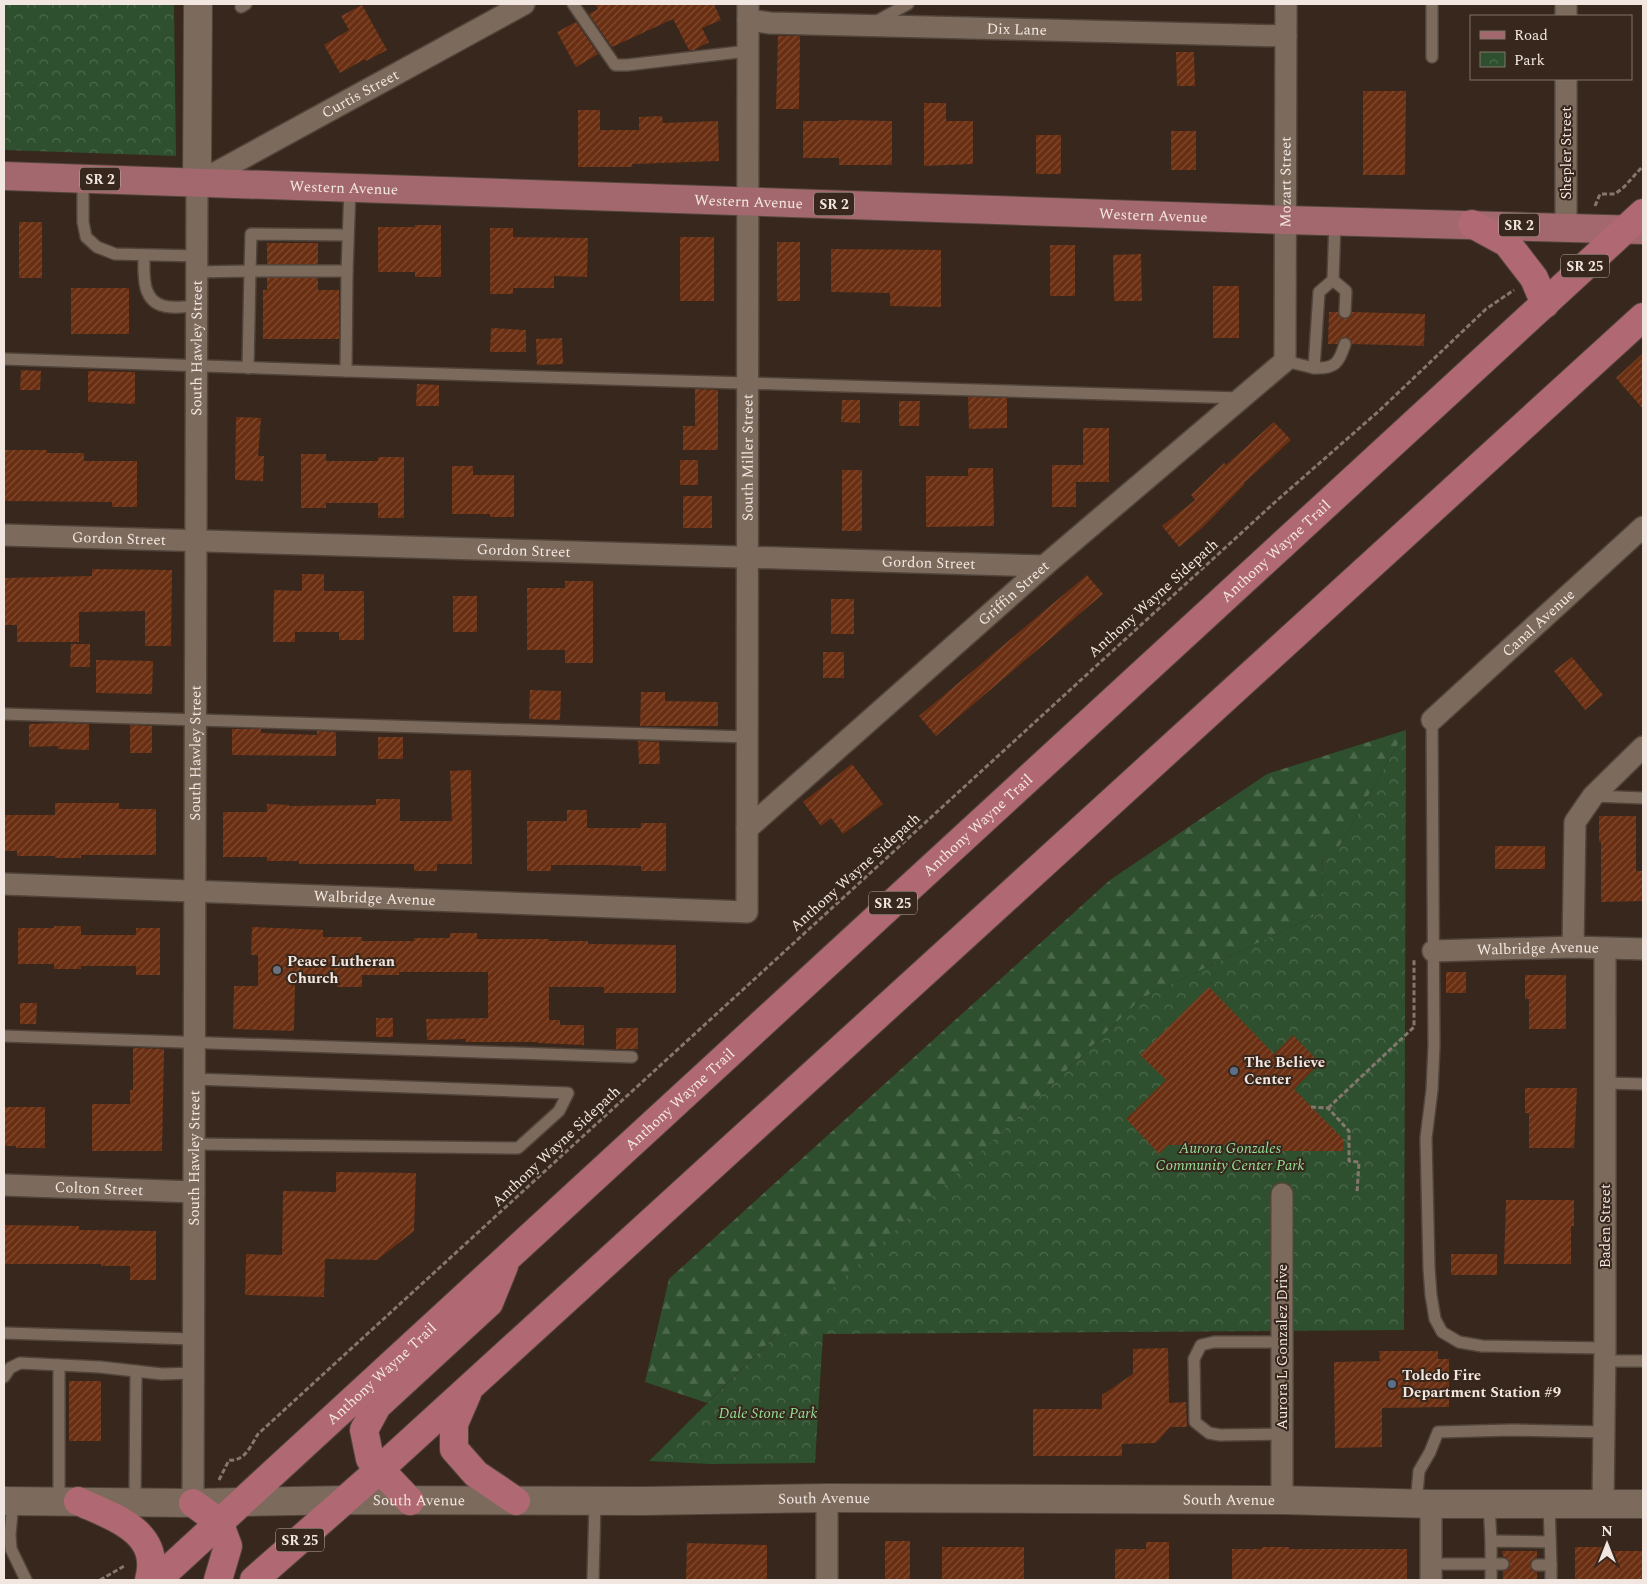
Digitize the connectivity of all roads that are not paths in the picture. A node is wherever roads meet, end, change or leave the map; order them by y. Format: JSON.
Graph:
{"nodes":[{"id":1,"x":198,"y":4,"type":"edge"},
{"id":2,"x":524,"y":4,"type":"edge"},
{"id":3,"x":573,"y":4,"type":"edge"},
{"id":4,"x":908,"y":4,"type":"edge"},
{"id":5,"x":1286,"y":4,"type":"edge"},
{"id":6,"x":1432,"y":4,"type":"edge"},
{"id":7,"x":748,"y":12,"type":"edge"},
{"id":8,"x":869,"y":25,"type":"junction"},
{"id":9,"x":1286,"y":36,"type":"junction"},
{"id":10,"x":748,"y":51,"type":"junction"},
{"id":11,"x":1432,"y":57,"type":"dead end"},
{"id":12,"x":1566,"y":80,"type":"edge"},
{"id":13,"x":4,"y":176,"type":"edge"},
{"id":14,"x":83,"y":179,"type":"junction"},
{"id":15,"x":197,"y":183,"type":"junction"},
{"id":16,"x":350,"y":188,"type":"junction"},
{"id":17,"x":748,"y":201,"type":"junction"},
{"id":18,"x":1286,"y":220,"type":"junction"},
{"id":19,"x":1335,"y":221,"type":"junction"},
{"id":20,"x":1472,"y":224,"type":"junction"},
{"id":21,"x":1638,"y":224,"type":"edge"},
{"id":22,"x":1566,"y":227,"type":"junction"},
{"id":23,"x":348,"y":235,"type":"junction"},
{"id":24,"x":144,"y":254,"type":"junction"},
{"id":25,"x":197,"y":264,"type":"junction"},
{"id":26,"x":250,"y":271,"type":"junction"},
{"id":27,"x":347,"y":271,"type":"junction"},
{"id":28,"x":1333,"y":280,"type":"junction"},
{"id":29,"x":1545,"y":304,"type":"junction"},
{"id":30,"x":197,"y":306,"type":"junction"},
{"id":31,"x":1345,"y":312,"type":"dead end"},
{"id":32,"x":1643,"y":317,"type":"edge"},
{"id":33,"x":1345,"y":344,"type":"dead end"},
{"id":34,"x":4,"y":359,"type":"edge"},
{"id":35,"x":1285,"y":360,"type":"junction"},
{"id":36,"x":197,"y":366,"type":"junction"},
{"id":37,"x":248,"y":368,"type":"junction"},
{"id":38,"x":1314,"y":368,"type":"junction"},
{"id":39,"x":346,"y":371,"type":"junction"},
{"id":40,"x":748,"y":383,"type":"junction"},
{"id":41,"x":1242,"y":398,"type":"junction"},
{"id":42,"x":1643,"y":526,"type":"edge"},
{"id":43,"x":4,"y":535,"type":"edge"},
{"id":44,"x":195,"y":542,"type":"junction"},
{"id":45,"x":748,"y":558,"type":"junction"},
{"id":46,"x":1044,"y":566,"type":"junction"},
{"id":47,"x":4,"y":714,"type":"edge"},
{"id":48,"x":1432,"y":720,"type":"joint"},
{"id":49,"x":196,"y":721,"type":"junction"},
{"id":50,"x":747,"y":737,"type":"junction"},
{"id":51,"x":1643,"y":747,"type":"edge"},
{"id":52,"x":1593,"y":796,"type":"junction"},
{"id":53,"x":1643,"y":798,"type":"edge"},
{"id":54,"x":747,"y":829,"type":"junction"},
{"id":55,"x":4,"y":884,"type":"edge"},
{"id":56,"x":195,"y":891,"type":"junction"},
{"id":57,"x":747,"y":912,"type":"joint"},
{"id":58,"x":1573,"y":947,"type":"junction"},
{"id":59,"x":1605,"y":948,"type":"junction"},
{"id":60,"x":1643,"y":949,"type":"edge"},
{"id":61,"x":1433,"y":951,"type":"junction"},
{"id":62,"x":4,"y":1036,"type":"edge"},
{"id":63,"x":194,"y":1043,"type":"junction"},
{"id":64,"x":632,"y":1057,"type":"dead end"},
{"id":65,"x":194,"y":1079,"type":"junction"},
{"id":66,"x":1606,"y":1083,"type":"junction"},
{"id":67,"x":1643,"y":1084,"type":"edge"},
{"id":68,"x":194,"y":1144,"type":"junction"},
{"id":69,"x":4,"y":1185,"type":"edge"},
{"id":70,"x":194,"y":1192,"type":"junction"},
{"id":71,"x":1282,"y":1194,"type":"dead end"},
{"id":72,"x":507,"y":1258,"type":"junction"},
{"id":73,"x":4,"y":1333,"type":"edge"},
{"id":74,"x":193,"y":1339,"type":"junction"},
{"id":75,"x":1282,"y":1342,"type":"junction"},
{"id":76,"x":1605,"y":1355,"type":"junction"},
{"id":77,"x":1643,"y":1361,"type":"edge"},
{"id":78,"x":59,"y":1365,"type":"junction"},
{"id":79,"x":136,"y":1371,"type":"junction"},
{"id":80,"x":193,"y":1373,"type":"junction"},
{"id":81,"x":4,"y":1377,"type":"edge"},
{"id":82,"x":470,"y":1388,"type":"junction"},
{"id":83,"x":1604,"y":1432,"type":"junction"},
{"id":84,"x":1282,"y":1434,"type":"junction"},
{"id":85,"x":379,"y":1470,"type":"junction"},
{"id":86,"x":827,"y":1498,"type":"junction"},
{"id":87,"x":346,"y":1500,"type":"junction"},
{"id":88,"x":1282,"y":1500,"type":"junction"},
{"id":89,"x":8,"y":1501,"type":"edge"},
{"id":90,"x":410,"y":1501,"type":"junction"},
{"id":91,"x":516,"y":1501,"type":"junction"},
{"id":92,"x":594,"y":1501,"type":"junction"},
{"id":93,"x":69,"y":1502,"type":"junction"},
{"id":94,"x":136,"y":1502,"type":"junction"},
{"id":95,"x":193,"y":1502,"type":"junction"},
{"id":96,"x":241,"y":1502,"type":"junction"},
{"id":97,"x":1423,"y":1504,"type":"junction"},
{"id":98,"x":1489,"y":1504,"type":"junction"},
{"id":99,"x":1549,"y":1504,"type":"junction"},
{"id":100,"x":1603,"y":1504,"type":"junction"},
{"id":101,"x":1643,"y":1504,"type":"edge"},
{"id":102,"x":219,"y":1522,"type":"junction"},
{"id":103,"x":1491,"y":1541,"type":"junction"},
{"id":104,"x":1550,"y":1542,"type":"junction"},
{"id":105,"x":1497,"y":1564,"type":"junction"},
{"id":106,"x":1551,"y":1565,"type":"junction"},
{"id":107,"x":1537,"y":1566,"type":"dead end"},
{"id":108,"x":1431,"y":1572,"type":"edge"},
{"id":109,"x":26,"y":1580,"type":"edge"},
{"id":110,"x":149,"y":1580,"type":"edge"},
{"id":111,"x":157,"y":1580,"type":"edge"},
{"id":112,"x":218,"y":1580,"type":"edge"},
{"id":113,"x":254,"y":1580,"type":"edge"},
{"id":114,"x":593,"y":1580,"type":"edge"},
{"id":115,"x":827,"y":1580,"type":"edge"},
{"id":116,"x":1491,"y":1580,"type":"edge"},
{"id":117,"x":1551,"y":1580,"type":"edge"}],
"edges":[{"from":1,"to":15,"type":"street","name":"South Hawley Street"},
{"from":2,"to":15,"type":"street","name":"Curtis Street"},
{"from":3,"to":10,"type":"lane"},
{"from":4,"to":8,"type":"lane"},
{"from":5,"to":9,"type":"street","name":"Mozart Street"},
{"from":6,"to":11,"type":"lane"},
{"from":7,"to":8,"type":"street","name":"Dix Lane"},
{"from":7,"to":10,"type":"street","name":"South Miller Street"},
{"from":8,"to":9,"type":"street","name":"Dix Lane"},
{"from":9,"to":18,"type":"street","name":"Mozart Street"},
{"from":10,"to":17,"type":"street","name":"South Miller Street"},
{"from":12,"to":22,"type":"street","name":"Shepler Street"},
{"from":13,"to":14,"type":"main road","name":"Western Avenue","number":"SR 2"},
{"from":14,"to":15,"type":"main road","name":"Western Avenue","number":"SR 2"},
{"from":14,"to":24,"type":"lane"},
{"from":15,"to":16,"type":"main road","name":"Western Avenue","number":"SR 2"},
{"from":15,"to":25,"type":"street","name":"South Hawley Street"},
{"from":16,"to":17,"type":"main road","name":"Western Avenue","number":"SR 2"},
{"from":16,"to":23,"type":"lane"},
{"from":17,"to":18,"type":"main road","name":"Western Avenue","number":"SR 2"},
{"from":17,"to":40,"type":"street","name":"South Miller Street"},
{"from":18,"to":19,"type":"main road","name":"Western Avenue","number":"SR 2"},
{"from":18,"to":35,"type":"street","name":"Mozart Street"},
{"from":19,"to":20,"type":"main road","name":"Western Avenue","number":"SR 2"},
{"from":19,"to":28,"type":"lane"},
{"from":20,"to":22,"type":"main road","name":"Western Avenue","number":"SR 2"},
{"from":20,"to":29,"type":"highway"},
{"from":21,"to":22,"type":"main road","name":"Western Avenue","number":"SR 2"},
{"from":21,"to":29,"type":"highway","name":"Anthony Wayne Trail","number":"SR 25"},
{"from":23,"to":26,"type":"lane"},
{"from":23,"to":27,"type":"lane"},
{"from":24,"to":25,"type":"lane"},
{"from":24,"to":30,"type":"lane"},
{"from":25,"to":26,"type":"lane"},
{"from":25,"to":30,"type":"street","name":"South Hawley Street"},
{"from":26,"to":27,"type":"lane"},
{"from":26,"to":37,"type":"lane"},
{"from":27,"to":39,"type":"lane"},
{"from":28,"to":31,"type":"lane"},
{"from":28,"to":38,"type":"lane"},
{"from":29,"to":72,"type":"highway","name":"Anthony Wayne Trail","number":"SR 25"},
{"from":30,"to":36,"type":"street","name":"South Hawley Street"},
{"from":32,"to":82,"type":"highway","number":"SR 25"},
{"from":33,"to":38,"type":"lane"},
{"from":34,"to":36,"type":"lane"},
{"from":35,"to":38,"type":"lane"},
{"from":35,"to":41,"type":"street","name":"Griffin Street"},
{"from":36,"to":37,"type":"lane"},
{"from":36,"to":44,"type":"street","name":"South Hawley Street"},
{"from":37,"to":39,"type":"lane"},
{"from":39,"to":40,"type":"lane"},
{"from":40,"to":41,"type":"lane"},
{"from":40,"to":45,"type":"street","name":"South Miller Street"},
{"from":41,"to":46,"type":"street","name":"Griffin Street"},
{"from":42,"to":48,"type":"street","name":"Canal Avenue"},
{"from":43,"to":44,"type":"street","name":"Gordon Street"},
{"from":44,"to":45,"type":"street","name":"Gordon Street"},
{"from":44,"to":49,"type":"street","name":"South Hawley Street"},
{"from":45,"to":46,"type":"street","name":"Gordon Street"},
{"from":45,"to":50,"type":"street","name":"South Miller Street"},
{"from":46,"to":54,"type":"street","name":"Griffin Street"},
{"from":47,"to":49,"type":"lane"},
{"from":48,"to":61,"type":"lane"},
{"from":49,"to":50,"type":"lane"},
{"from":49,"to":56,"type":"street","name":"South Hawley Street"},
{"from":50,"to":54,"type":"street","name":"South Miller Street"},
{"from":51,"to":52,"type":"street"},
{"from":52,"to":53,"type":"lane"},
{"from":52,"to":58,"type":"street"},
{"from":54,"to":57,"type":"street","name":"South Miller Street"},
{"from":55,"to":56,"type":"street","name":"Walbridge Avenue"},
{"from":56,"to":57,"type":"street","name":"Walbridge Avenue"},
{"from":56,"to":63,"type":"street","name":"South Hawley Street"},
{"from":58,"to":59,"type":"street","name":"Walbridge Avenue"},
{"from":58,"to":61,"type":"street","name":"Walbridge Avenue"},
{"from":59,"to":60,"type":"street","name":"Walbridge Avenue"},
{"from":59,"to":66,"type":"street","name":"Baden Street"},
{"from":61,"to":76,"type":"lane"},
{"from":62,"to":63,"type":"lane"},
{"from":63,"to":64,"type":"lane"},
{"from":63,"to":65,"type":"street","name":"South Hawley Street"},
{"from":65,"to":68,"type":"street","name":"South Hawley Street"},
{"from":65,"to":68,"type":"lane"},
{"from":66,"to":67,"type":"lane"},
{"from":66,"to":76,"type":"street","name":"Baden Street"},
{"from":68,"to":70,"type":"street","name":"South Hawley Street"},
{"from":69,"to":70,"type":"street","name":"Colton Street"},
{"from":70,"to":74,"type":"street","name":"South Hawley Street"},
{"from":71,"to":75,"type":"street","name":"Aurora L Gonzalez Drive"},
{"from":72,"to":85,"type":"highway"},
{"from":72,"to":96,"type":"highway","name":"Anthony Wayne Trail","number":"SR 25"},
{"from":73,"to":74,"type":"lane"},
{"from":74,"to":80,"type":"street","name":"South Hawley Street"},
{"from":75,"to":84,"type":"street","name":"Aurora L Gonzalez Drive"},
{"from":75,"to":84,"type":"lane"},
{"from":76,"to":77,"type":"lane"},
{"from":76,"to":83,"type":"street","name":"Baden Street"},
{"from":78,"to":79,"type":"lane"},
{"from":78,"to":81,"type":"lane"},
{"from":78,"to":93,"type":"lane"},
{"from":79,"to":80,"type":"lane"},
{"from":79,"to":94,"type":"lane"},
{"from":80,"to":95,"type":"street","name":"South Hawley Street"},
{"from":82,"to":85,"type":"highway","number":"SR 25"},
{"from":82,"to":91,"type":"highway"},
{"from":83,"to":97,"type":"lane"},
{"from":83,"to":100,"type":"street","name":"Baden Street"},
{"from":84,"to":88,"type":"street","name":"Aurora L Gonzalez Drive"},
{"from":85,"to":87,"type":"highway","number":"SR 25"},
{"from":85,"to":90,"type":"highway"},
{"from":86,"to":88,"type":"street","name":"South Avenue"},
{"from":86,"to":92,"type":"street","name":"South Avenue"},
{"from":86,"to":115,"type":"street"},
{"from":87,"to":90,"type":"street","name":"South Avenue"},
{"from":87,"to":96,"type":"street","name":"South Avenue"},
{"from":87,"to":113,"type":"highway","number":"SR 25"},
{"from":88,"to":97,"type":"street","name":"South Avenue"},
{"from":89,"to":93,"type":"street","name":"South Avenue"},
{"from":89,"to":109,"type":"lane"},
{"from":90,"to":91,"type":"street","name":"South Avenue"},
{"from":91,"to":92,"type":"street","name":"South Avenue"},
{"from":92,"to":114,"type":"lane"},
{"from":93,"to":94,"type":"street","name":"South Avenue"},
{"from":93,"to":110,"type":"highway"},
{"from":94,"to":95,"type":"street","name":"South Avenue"},
{"from":95,"to":96,"type":"street","name":"South Avenue"},
{"from":95,"to":102,"type":"highway"},
{"from":96,"to":102,"type":"highway","name":"Anthony Wayne Trail","number":"SR 25"},
{"from":97,"to":98,"type":"street","name":"South Avenue"},
{"from":97,"to":108,"type":"street"},
{"from":98,"to":99,"type":"street","name":"South Avenue"},
{"from":98,"to":103,"type":"lane"},
{"from":99,"to":100,"type":"street","name":"South Avenue"},
{"from":99,"to":104,"type":"lane"},
{"from":100,"to":101,"type":"street","name":"South Avenue"},
{"from":102,"to":111,"type":"highway","name":"Anthony Wayne Trail","number":"SR 25"},
{"from":102,"to":112,"type":"highway"},
{"from":103,"to":104,"type":"lane"},
{"from":103,"to":105,"type":"lane"},
{"from":104,"to":106,"type":"lane"},
{"from":105,"to":108,"type":"lane"},
{"from":105,"to":116,"type":"lane"},
{"from":106,"to":107,"type":"lane"},
{"from":106,"to":117,"type":"lane"}]}
